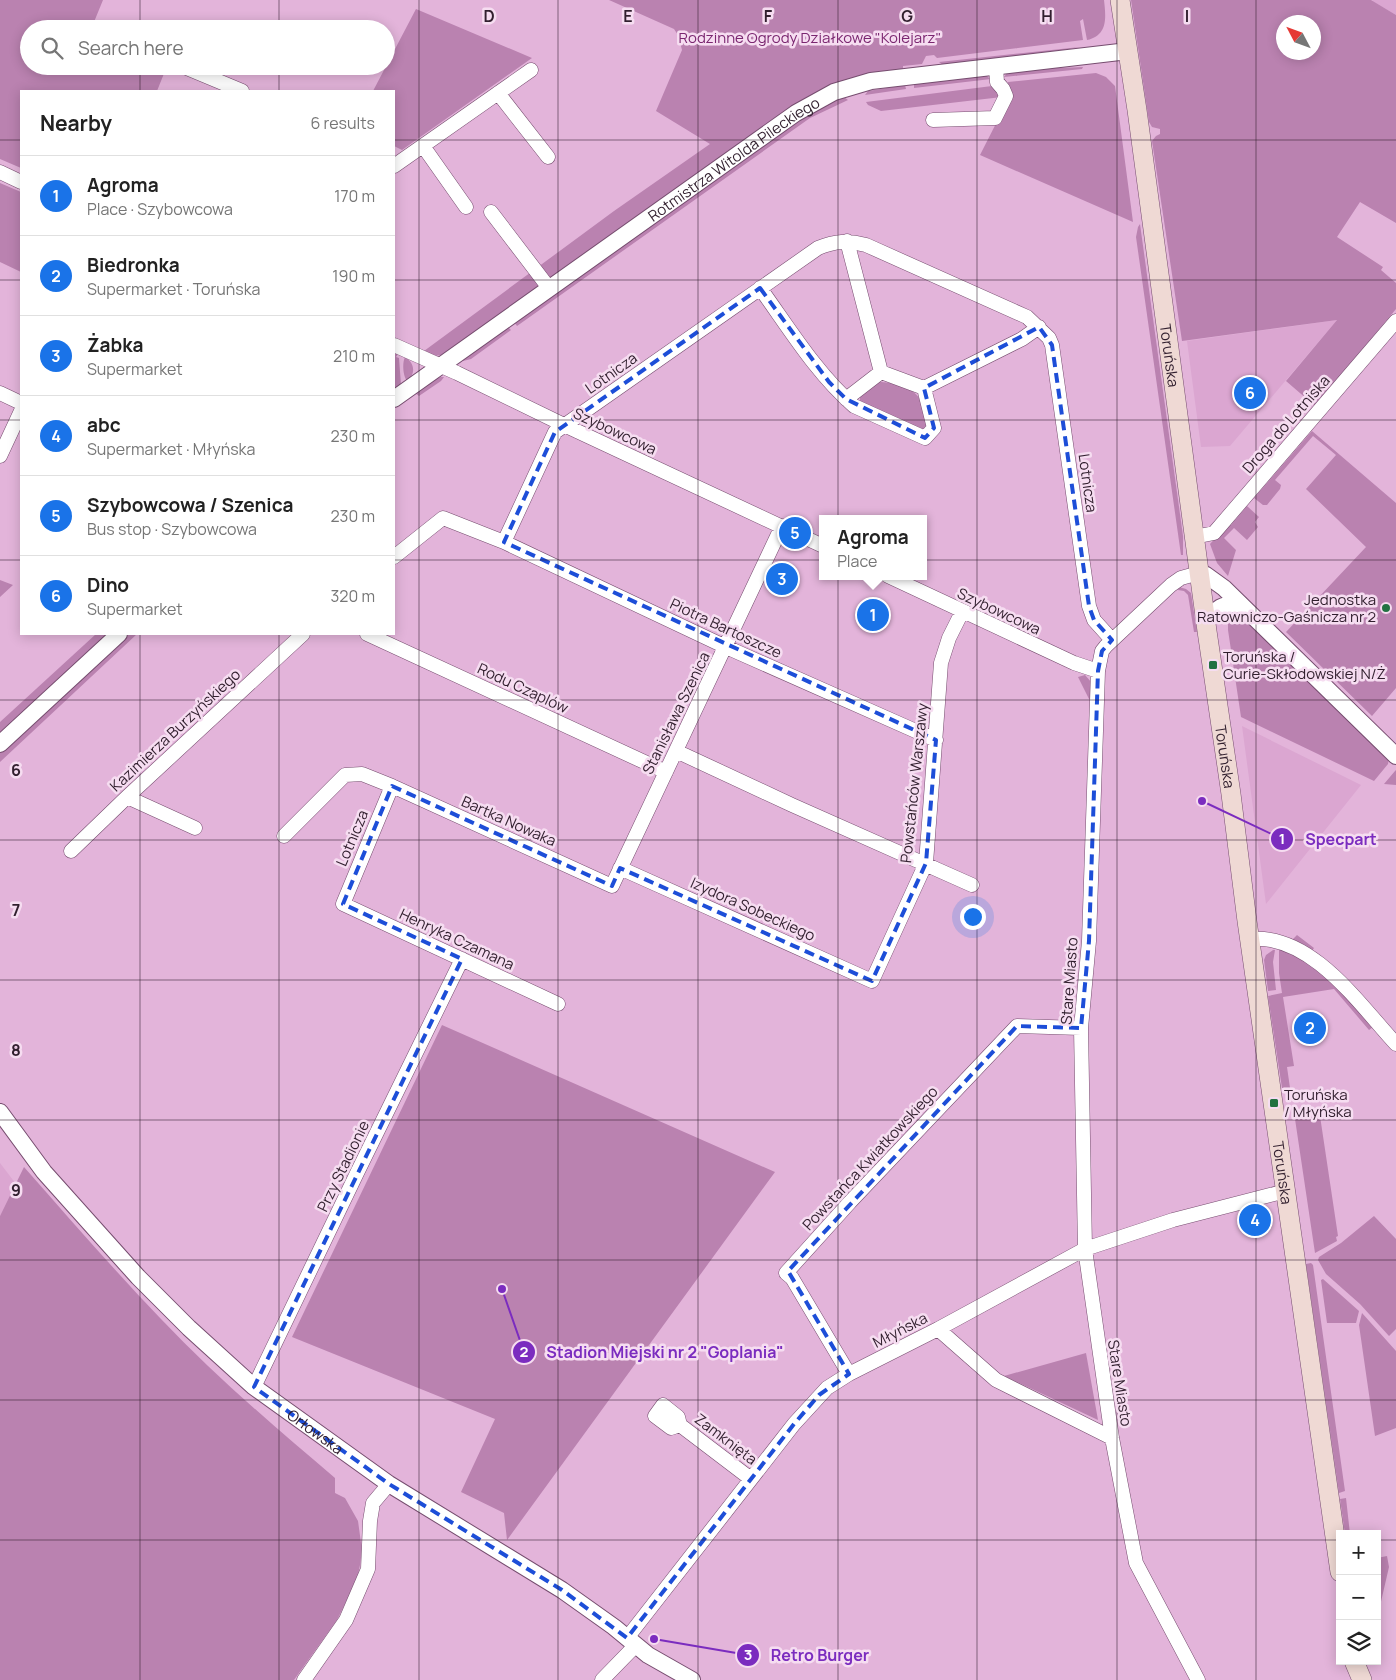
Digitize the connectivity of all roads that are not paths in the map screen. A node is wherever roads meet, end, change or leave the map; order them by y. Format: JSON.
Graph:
{"nodes":[{"id":1,"x":1120,"y":0,"type":"edge"},
{"id":2,"x":1128,"y":51,"type":"junction"},
{"id":3,"x":996,"y":67,"type":"junction"},
{"id":4,"x":531,"y":70,"type":"dead end"},
{"id":5,"x":204,"y":75,"type":"edge"},
{"id":6,"x":240,"y":90,"type":"edge"},
{"id":7,"x":498,"y":93,"type":"junction"},
{"id":8,"x":933,"y":120,"type":"dead end"},
{"id":9,"x":423,"y":146,"type":"junction"},
{"id":10,"x":548,"y":157,"type":"dead end"},
{"id":11,"x":395,"y":163,"type":"edge"},
{"id":12,"x":0,"y":172,"type":"edge"},
{"id":13,"x":20,"y":182,"type":"edge"},
{"id":14,"x":466,"y":207,"type":"dead end"},
{"id":15,"x":491,"y":212,"type":"dead end"},
{"id":16,"x":847,"y":241,"type":"junction"},
{"id":17,"x":548,"y":288,"type":"junction"},
{"id":18,"x":760,"y":288,"type":"junction"},
{"id":19,"x":1396,"y":321,"type":"edge"},
{"id":20,"x":1039,"y":327,"type":"junction"},
{"id":21,"x":395,"y":345,"type":"edge"},
{"id":22,"x":440,"y":366,"type":"junction"},
{"id":23,"x":881,"y":372,"type":"junction"},
{"id":24,"x":924,"y":388,"type":"junction"},
{"id":25,"x":0,"y":393,"type":"edge"},
{"id":26,"x":395,"y":398,"type":"edge"},
{"id":27,"x":846,"y":399,"type":"junction"},
{"id":28,"x":20,"y":403,"type":"edge"},
{"id":29,"x":20,"y":413,"type":"edge"},
{"id":30,"x":564,"y":425,"type":"junction"},
{"id":31,"x":0,"y":456,"type":"edge"},
{"id":32,"x":782,"y":526,"type":"junction"},
{"id":33,"x":1194,"y":537,"type":"junction"},
{"id":34,"x":504,"y":542,"type":"junction"},
{"id":35,"x":819,"y":544,"type":"edge"},
{"id":36,"x":395,"y":556,"type":"edge"},
{"id":37,"x":1199,"y":573,"type":"junction"},
{"id":38,"x":896,"y":580,"type":"edge"},
{"id":39,"x":1240,"y":604,"type":"junction"},
{"id":40,"x":962,"y":612,"type":"junction"},
{"id":41,"x":1206,"y":622,"type":"junction"},
{"id":42,"x":118,"y":635,"type":"edge"},
{"id":43,"x":302,"y":635,"type":"edge"},
{"id":44,"x":369,"y":635,"type":"edge"},
{"id":45,"x":1112,"y":640,"type":"junction"},
{"id":46,"x":726,"y":647,"type":"junction"},
{"id":47,"x":1098,"y":671,"type":"junction"},
{"id":48,"x":936,"y":740,"type":"junction"},
{"id":49,"x":0,"y":744,"type":"edge"},
{"id":50,"x":676,"y":750,"type":"junction"},
{"id":51,"x":1396,"y":756,"type":"edge"},
{"id":52,"x":666,"y":772,"type":"junction"},
{"id":53,"x":392,"y":786,"type":"junction"},
{"id":54,"x":127,"y":797,"type":"junction"},
{"id":55,"x":195,"y":828,"type":"dead end"},
{"id":56,"x":284,"y":836,"type":"dead end"},
{"id":57,"x":71,"y":851,"type":"dead end"},
{"id":58,"x":926,"y":863,"type":"junction"},
{"id":59,"x":620,"y":868,"type":"junction"},
{"id":60,"x":972,"y":885,"type":"dead end"},
{"id":61,"x":612,"y":886,"type":"joint"},
{"id":62,"x":342,"y":904,"type":"joint"},
{"id":63,"x":1250,"y":939,"type":"junction"},
{"id":64,"x":462,"y":959,"type":"junction"},
{"id":65,"x":872,"y":981,"type":"joint"},
{"id":66,"x":558,"y":1004,"type":"dead end"},
{"id":67,"x":1081,"y":1028,"type":"junction"},
{"id":68,"x":1396,"y":1044,"type":"edge"},
{"id":69,"x":0,"y":1112,"type":"edge"},
{"id":70,"x":1286,"y":1191,"type":"junction"},
{"id":71,"x":1085,"y":1249,"type":"junction"},
{"id":72,"x":938,"y":1329,"type":"junction"},
{"id":73,"x":849,"y":1374,"type":"junction"},
{"id":74,"x":254,"y":1387,"type":"junction"},
{"id":75,"x":680,"y":1425,"type":"dead end"},
{"id":76,"x":1112,"y":1438,"type":"junction"},
{"id":77,"x":751,"y":1479,"type":"junction"},
{"id":78,"x":389,"y":1484,"type":"junction"},
{"id":79,"x":1336,"y":1544,"type":"edge"},
{"id":80,"x":632,"y":1642,"type":"junction"},
{"id":81,"x":1352,"y":1665,"type":"edge"},
{"id":82,"x":1355,"y":1665,"type":"edge"},
{"id":83,"x":304,"y":1680,"type":"edge"},
{"id":84,"x":602,"y":1680,"type":"edge"},
{"id":85,"x":692,"y":1680,"type":"edge"},
{"id":86,"x":1198,"y":1680,"type":"edge"},
{"id":87,"x":1350,"y":1680,"type":"edge"},
{"id":88,"x":1362,"y":1680,"type":"edge"}],
"edges":[{"from":1,"to":2,"type":"main road","name":"Toruńska"},
{"from":2,"to":3,"type":"street","name":"Rotmistrza Witolda Pileckiego"},
{"from":2,"to":33,"type":"main road","name":"Toruńska"},
{"from":3,"to":8,"type":"street"},
{"from":3,"to":17,"type":"street","name":"Rotmistrza Witolda Pileckiego"},
{"from":4,"to":7,"type":"street"},
{"from":5,"to":6,"type":"street"},
{"from":7,"to":9,"type":"street"},
{"from":7,"to":10,"type":"street"},
{"from":9,"to":11,"type":"street"},
{"from":9,"to":14,"type":"street"},
{"from":12,"to":13,"type":"street"},
{"from":15,"to":17,"type":"street"},
{"from":16,"to":18,"type":"street","name":"Lotnicza"},
{"from":16,"to":20,"type":"street","name":"Lotnicza"},
{"from":16,"to":23,"type":"street"},
{"from":17,"to":22,"type":"street","name":"Rotmistrza Witolda Pileckiego"},
{"from":18,"to":27,"type":"street"},
{"from":18,"to":30,"type":"street","name":"Lotnicza"},
{"from":19,"to":33,"type":"street","name":"Droga do Lotniska"},
{"from":20,"to":24,"type":"street"},
{"from":20,"to":45,"type":"street","name":"Lotnicza"},
{"from":21,"to":22,"type":"street","name":"Szybowcowa"},
{"from":22,"to":26,"type":"street","name":"Rotmistrza Witolda Pileckiego"},
{"from":22,"to":30,"type":"street","name":"Szybowcowa"},
{"from":23,"to":24,"type":"street"},
{"from":23,"to":27,"type":"street"},
{"from":24,"to":27,"type":"street"},
{"from":25,"to":28,"type":"street"},
{"from":29,"to":31,"type":"street"},
{"from":30,"to":32,"type":"street","name":"Szybowcowa"},
{"from":30,"to":34,"type":"street","name":"Lotnicza"},
{"from":32,"to":35,"type":"street","name":"Szybowcowa"},
{"from":32,"to":46,"type":"street","name":"Stanisława Szenica"},
{"from":33,"to":37,"type":"main road","name":"Toruńska"},
{"from":34,"to":36,"type":"street"},
{"from":34,"to":46,"type":"street","name":"Piotra Bartoszcze"},
{"from":37,"to":39,"type":"street"},
{"from":37,"to":41,"type":"main road","name":"Toruńska"},
{"from":37,"to":45,"type":"street","name":"Stare Miasto"},
{"from":38,"to":40,"type":"street","name":"Szybowcowa"},
{"from":39,"to":41,"type":"street"},
{"from":39,"to":51,"type":"street"},
{"from":40,"to":47,"type":"street","name":"Szybowcowa"},
{"from":40,"to":48,"type":"street","name":"Powstańców Warszawy"},
{"from":41,"to":63,"type":"main road","name":"Toruńska"},
{"from":42,"to":49,"type":"street"},
{"from":43,"to":54,"type":"street","name":"Kazimierza Burzyńskiego"},
{"from":44,"to":52,"type":"street","name":"Rodu Czaplów"},
{"from":45,"to":47,"type":"street","name":"Stare Miasto"},
{"from":46,"to":48,"type":"street","name":"Piotra Bartoszcze"},
{"from":46,"to":50,"type":"street","name":"Stanisława Szenica"},
{"from":47,"to":67,"type":"street","name":"Stare Miasto"},
{"from":48,"to":58,"type":"street","name":"Powstańców Warszawy"},
{"from":50,"to":52,"type":"street","name":"Stanisława Szenica"},
{"from":50,"to":58,"type":"street"},
{"from":52,"to":59,"type":"street","name":"Stanisława Szenica"},
{"from":53,"to":56,"type":"street","name":"Bartka Nowaka"},
{"from":53,"to":61,"type":"street","name":"Bartka Nowaka"},
{"from":53,"to":62,"type":"street","name":"Lotnicza"},
{"from":54,"to":55,"type":"street"},
{"from":54,"to":57,"type":"street","name":"Kazimierza Burzyńskiego"},
{"from":58,"to":60,"type":"street"},
{"from":58,"to":65,"type":"street","name":"Powstańców Warszawy"},
{"from":59,"to":61,"type":"street","name":"Stanisława Szenica"},
{"from":59,"to":65,"type":"street","name":"Izydora Sobeckiego"},
{"from":62,"to":64,"type":"street","name":"Henryka Czamana"},
{"from":63,"to":68,"type":"street"},
{"from":63,"to":70,"type":"main road","name":"Toruńska"},
{"from":64,"to":66,"type":"street","name":"Henryka Czamana"},
{"from":64,"to":74,"type":"street","name":"Przy Stadionie"},
{"from":67,"to":71,"type":"street","name":"Stare Miasto"},
{"from":67,"to":73,"type":"street","name":"Powstańca Kwiatkowskiego"},
{"from":69,"to":74,"type":"street","name":"Orłowska"},
{"from":70,"to":71,"type":"street","name":"Młyńska"},
{"from":70,"to":79,"type":"main road","name":"Toruńska"},
{"from":71,"to":72,"type":"street","name":"Młyńska"},
{"from":71,"to":76,"type":"street","name":"Stare Miasto"},
{"from":72,"to":73,"type":"street","name":"Młyńska"},
{"from":72,"to":76,"type":"street","name":"Stare Miasto"},
{"from":73,"to":77,"type":"street","name":"Młyńska"},
{"from":74,"to":78,"type":"street","name":"Orłowska"},
{"from":75,"to":77,"type":"street","name":"Zamknięta"},
{"from":76,"to":86,"type":"street","name":"Stare Miasto"},
{"from":77,"to":80,"type":"street","name":"Młyńska"},
{"from":78,"to":80,"type":"street","name":"Orłowska"},
{"from":78,"to":83,"type":"street"},
{"from":80,"to":84,"type":"street","name":"Młyńska"},
{"from":80,"to":85,"type":"street","name":"Orłowska"},
{"from":81,"to":87,"type":"main road"},
{"from":82,"to":88,"type":"main road"}]}
